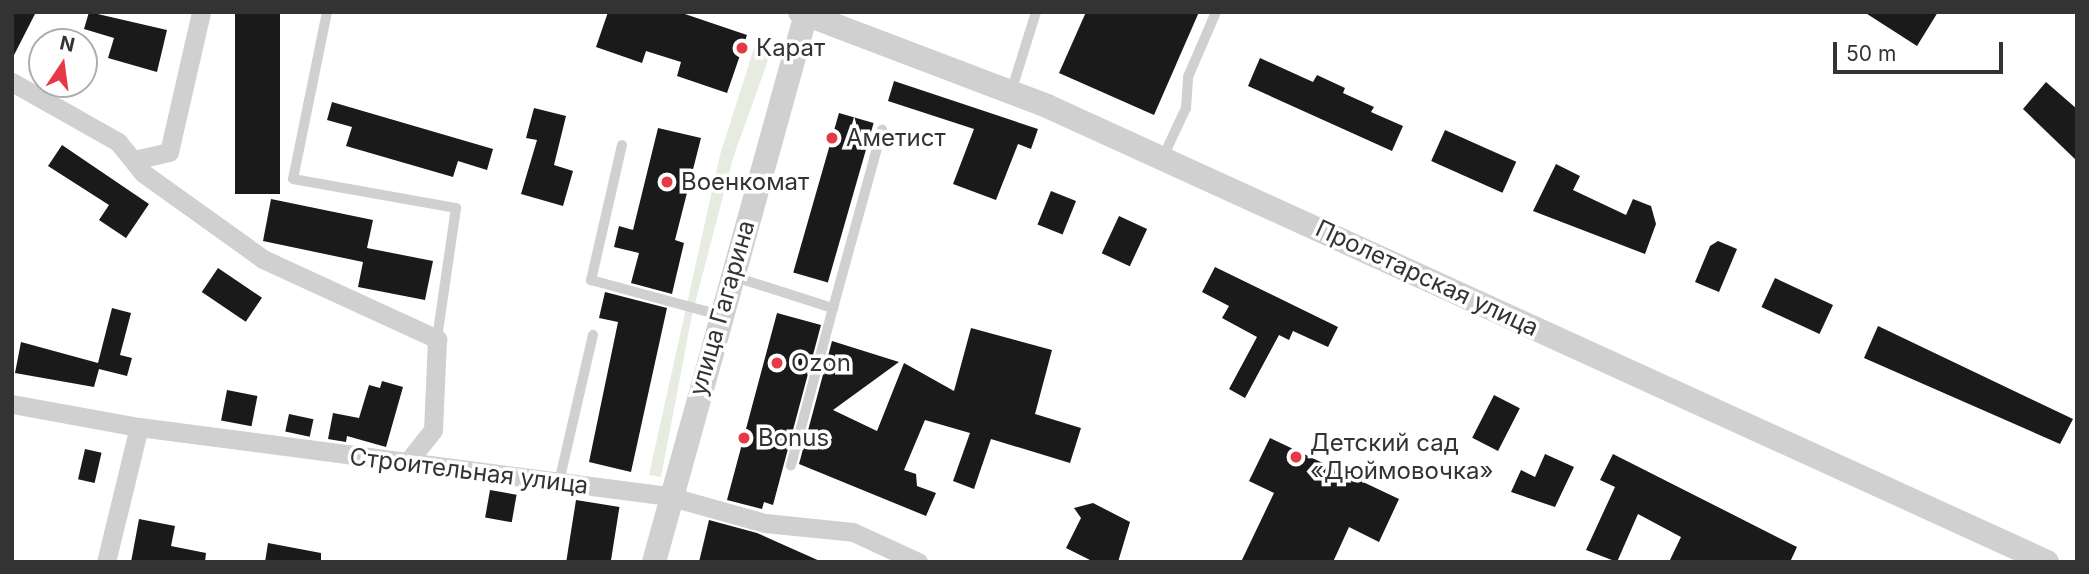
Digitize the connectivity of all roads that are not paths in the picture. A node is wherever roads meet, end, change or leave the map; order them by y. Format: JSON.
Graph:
{"nodes":[{"id":1,"x":201,"y":12,"type":"edge"},
{"id":2,"x":327,"y":12,"type":"edge"},
{"id":3,"x":1036,"y":12,"type":"edge"},
{"id":4,"x":1216,"y":12,"type":"edge"},
{"id":5,"x":804,"y":13,"type":"edge"},
{"id":6,"x":12,"y":82,"type":"edge"},
{"id":7,"x":1011,"y":92,"type":"junction"},
{"id":8,"x":882,"y":130,"type":"dead end"},
{"id":9,"x":622,"y":145,"type":"dead end"},
{"id":10,"x":1163,"y":157,"type":"junction"},
{"id":11,"x":134,"y":160,"type":"junction"},
{"id":12,"x":731,"y":276,"type":"junction"},
{"id":13,"x":833,"y":308,"type":"junction"},
{"id":14,"x":720,"y":315,"type":"junction"},
{"id":15,"x":593,"y":335,"type":"dead end"},
{"id":16,"x":437,"y":339,"type":"junction"},
{"id":17,"x":12,"y":404,"type":"edge"},
{"id":18,"x":139,"y":427,"type":"junction"},
{"id":19,"x":406,"y":464,"type":"junction"},
{"id":20,"x":791,"y":465,"type":"dead end"},
{"id":21,"x":559,"y":483,"type":"junction"},
{"id":22,"x":668,"y":496,"type":"junction"},
{"id":23,"x":106,"y":562,"type":"edge"},
{"id":24,"x":654,"y":562,"type":"edge"},
{"id":25,"x":918,"y":562,"type":"edge"},
{"id":26,"x":2047,"y":562,"type":"edge"}],
"edges":[{"from":1,"to":11,"type":"street"},
{"from":2,"to":16,"type":"lane"},
{"from":3,"to":7,"type":"lane"},
{"from":4,"to":10,"type":"lane"},
{"from":5,"to":7,"type":"street","name":"Пролетарская улица"},
{"from":5,"to":12,"type":"street","name":"улица Гагарина"},
{"from":6,"to":11,"type":"street"},
{"from":7,"to":10,"type":"street","name":"Пролетарская улица"},
{"from":8,"to":13,"type":"lane"},
{"from":9,"to":14,"type":"lane"},
{"from":10,"to":26,"type":"street","name":"Пролетарская улица"},
{"from":11,"to":16,"type":"street"},
{"from":12,"to":13,"type":"lane"},
{"from":12,"to":14,"type":"street","name":"улица Гагарина"},
{"from":13,"to":20,"type":"lane"},
{"from":14,"to":22,"type":"street","name":"улица Гагарина"},
{"from":15,"to":21,"type":"lane"},
{"from":16,"to":19,"type":"street"},
{"from":17,"to":18,"type":"street","name":"Строительная улица"},
{"from":18,"to":19,"type":"street","name":"Строительная улица"},
{"from":18,"to":23,"type":"street"},
{"from":19,"to":21,"type":"street","name":"Строительная улица"},
{"from":21,"to":22,"type":"street","name":"Строительная улица"},
{"from":22,"to":24,"type":"street","name":"улица Гагарина"},
{"from":22,"to":25,"type":"street","name":"Строительная улица"}]}
